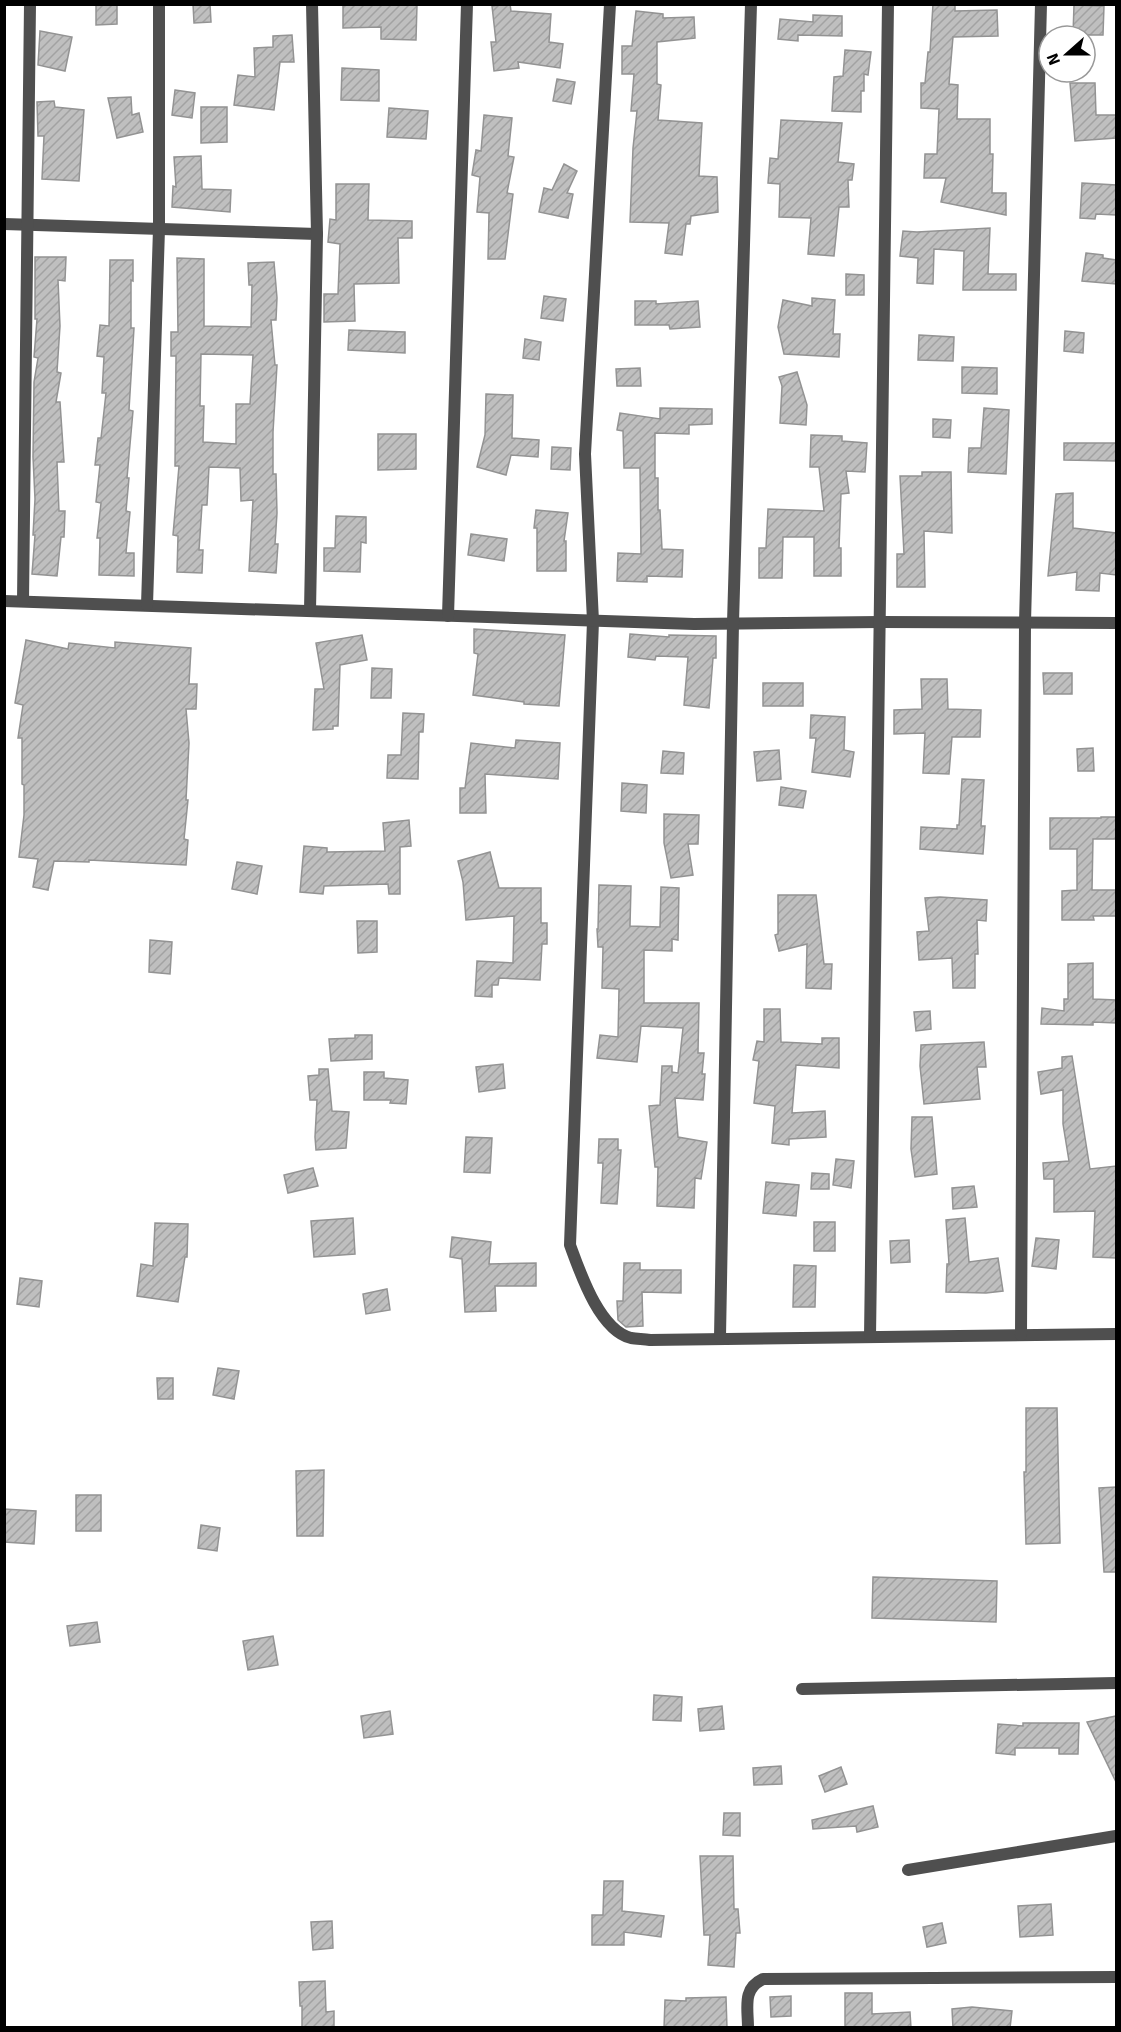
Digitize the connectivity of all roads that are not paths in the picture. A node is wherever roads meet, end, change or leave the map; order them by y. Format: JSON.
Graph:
{"nodes":[{"id":1,"x":30,"y":4,"type":"edge"},
{"id":2,"x":159,"y":4,"type":"edge"},
{"id":3,"x":312,"y":4,"type":"edge"},
{"id":4,"x":467,"y":4,"type":"edge"},
{"id":5,"x":610,"y":4,"type":"edge"},
{"id":6,"x":751,"y":4,"type":"edge"},
{"id":7,"x":888,"y":4,"type":"edge"},
{"id":8,"x":1041,"y":4,"type":"edge"},
{"id":9,"x":4,"y":224,"type":"edge"},
{"id":10,"x":28,"y":225,"type":"junction"},
{"id":11,"x":159,"y":229,"type":"junction"},
{"id":12,"x":317,"y":234,"type":"junction"},
{"id":13,"x":4,"y":601,"type":"edge"},
{"id":14,"x":23,"y":601,"type":"junction"},
{"id":15,"x":147,"y":605,"type":"junction"},
{"id":16,"x":310,"y":611,"type":"junction"},
{"id":17,"x":448,"y":616,"type":"junction"},
{"id":18,"x":593,"y":621,"type":"junction"},
{"id":19,"x":880,"y":622,"type":"junction"},
{"id":20,"x":1025,"y":622,"type":"junction"},
{"id":21,"x":734,"y":623,"type":"junction"},
{"id":22,"x":1116,"y":623,"type":"edge"},
{"id":23,"x":1116,"y":1334,"type":"edge"},
{"id":24,"x":1021,"y":1335,"type":"junction"},
{"id":25,"x":720,"y":1337,"type":"junction"},
{"id":26,"x":870,"y":1337,"type":"junction"},
{"id":27,"x":1116,"y":1683,"type":"edge"},
{"id":28,"x":802,"y":1689,"type":"dead end"},
{"id":29,"x":1116,"y":1836,"type":"edge"},
{"id":30,"x":908,"y":1870,"type":"dead end"},
{"id":31,"x":1116,"y":1977,"type":"edge"},
{"id":32,"x":748,"y":2028,"type":"edge"}],
"edges":[{"from":1,"to":10,"type":"street"},
{"from":2,"to":11,"type":"street"},
{"from":3,"to":12,"type":"street"},
{"from":4,"to":17,"type":"street"},
{"from":5,"to":18,"type":"street"},
{"from":6,"to":21,"type":"street"},
{"from":7,"to":19,"type":"street"},
{"from":8,"to":20,"type":"street"},
{"from":9,"to":10,"type":"street"},
{"from":10,"to":11,"type":"street"},
{"from":10,"to":14,"type":"street"},
{"from":11,"to":12,"type":"street"},
{"from":11,"to":15,"type":"street"},
{"from":12,"to":16,"type":"street"},
{"from":13,"to":14,"type":"street"},
{"from":14,"to":15,"type":"street"},
{"from":15,"to":16,"type":"street"},
{"from":16,"to":17,"type":"street"},
{"from":17,"to":18,"type":"street"},
{"from":18,"to":21,"type":"street"},
{"from":18,"to":25,"type":"street"},
{"from":19,"to":20,"type":"street"},
{"from":19,"to":21,"type":"street"},
{"from":19,"to":26,"type":"street"},
{"from":20,"to":22,"type":"street"},
{"from":20,"to":24,"type":"street"},
{"from":21,"to":25,"type":"street"},
{"from":23,"to":24,"type":"street"},
{"from":24,"to":26,"type":"street"},
{"from":25,"to":26,"type":"street"},
{"from":27,"to":28,"type":"street"},
{"from":29,"to":30,"type":"street"},
{"from":31,"to":32,"type":"street"}]}
